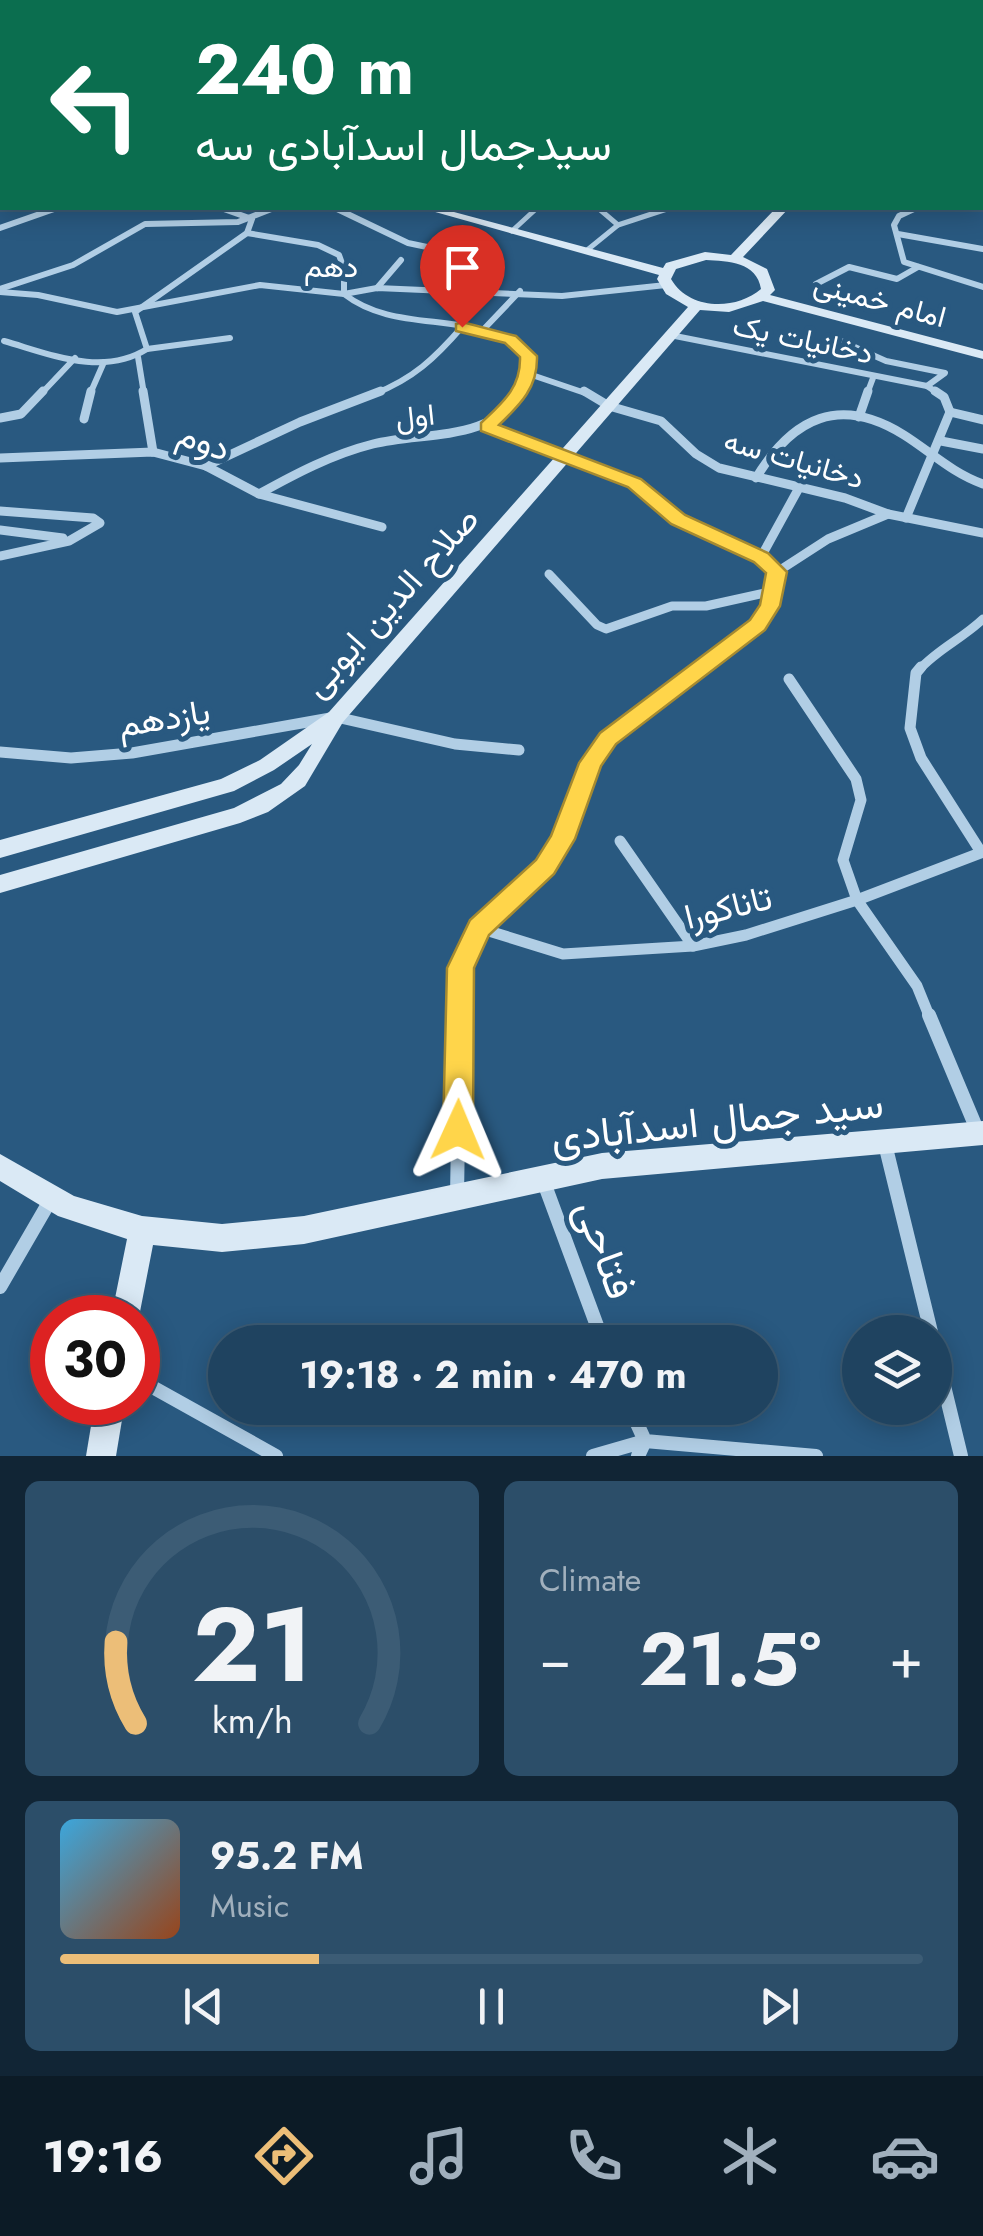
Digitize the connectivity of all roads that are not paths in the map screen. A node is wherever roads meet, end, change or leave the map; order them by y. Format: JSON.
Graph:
{"nodes":[{"id":1,"x":52,"y":210,"type":"edge"},
{"id":2,"x":225,"y":210,"type":"edge"},
{"id":3,"x":270,"y":210,"type":"edge"},
{"id":4,"x":338,"y":210,"type":"edge"},
{"id":5,"x":434,"y":210,"type":"edge"},
{"id":6,"x":535,"y":210,"type":"edge"},
{"id":7,"x":600,"y":210,"type":"edge"},
{"id":8,"x":664,"y":210,"type":"edge"},
{"id":9,"x":781,"y":210,"type":"edge"},
{"id":10,"x":912,"y":210,"type":"edge"},
{"id":11,"x":252,"y":220,"type":"junction"},
{"id":12,"x":618,"y":225,"type":"junction"},
{"id":13,"x":0,"y":228,"type":"edge"},
{"id":14,"x":512,"y":231,"type":"junction"},
{"id":15,"x":247,"y":233,"type":"junction"},
{"id":16,"x":898,"y":234,"type":"junction"},
{"id":17,"x":983,"y":249,"type":"edge"},
{"id":18,"x":446,"y":251,"type":"dead end"},
{"id":19,"x":586,"y":251,"type":"junction"},
{"id":20,"x":734,"y":259,"type":"junction"},
{"id":21,"x":401,"y":260,"type":"dead end"},
{"id":22,"x":918,"y":267,"type":"junction"},
{"id":23,"x":666,"y":279,"type":"junction"},
{"id":24,"x":816,"y":284,"type":"dead end"},
{"id":25,"x":983,"y":286,"type":"edge"},
{"id":26,"x":377,"y":288,"type":"junction"},
{"id":27,"x":0,"y":290,"type":"edge"},
{"id":28,"x":520,"y":291,"type":"junction"},
{"id":29,"x":344,"y":294,"type":"junction"},
{"id":30,"x":762,"y":297,"type":"junction"},
{"id":31,"x":697,"y":304,"type":"junction"},
{"id":32,"x":135,"y":312,"type":"junction"},
{"id":33,"x":462,"y":327,"type":"junction"},
{"id":34,"x":482,"y":331,"type":"junction"},
{"id":35,"x":670,"y":336,"type":"junction"},
{"id":36,"x":230,"y":338,"type":"dead end"},
{"id":37,"x":4,"y":340,"type":"dead end"},
{"id":38,"x":838,"y":340,"type":"dead end"},
{"id":39,"x":147,"y":349,"type":"junction"},
{"id":40,"x":983,"y":355,"type":"edge"},
{"id":41,"x":138,"y":357,"type":"junction"},
{"id":42,"x":75,"y":358,"type":"junction"},
{"id":43,"x":104,"y":362,"type":"junction"},
{"id":44,"x":529,"y":374,"type":"junction"},
{"id":45,"x":873,"y":378,"type":"junction"},
{"id":46,"x":927,"y":386,"type":"junction"},
{"id":47,"x":609,"y":406,"type":"junction"},
{"id":48,"x":950,"y":412,"type":"junction"},
{"id":49,"x":859,"y":416,"type":"junction"},
{"id":50,"x":0,"y":418,"type":"edge"},
{"id":51,"x":84,"y":420,"type":"dead end"},
{"id":52,"x":983,"y":420,"type":"edge"},
{"id":53,"x":487,"y":427,"type":"junction"},
{"id":54,"x":941,"y":441,"type":"junction"},
{"id":55,"x":983,"y":449,"type":"edge"},
{"id":56,"x":153,"y":452,"type":"junction"},
{"id":57,"x":0,"y":458,"type":"edge"},
{"id":58,"x":563,"y":459,"type":"junction"},
{"id":59,"x":933,"y":459,"type":"junction"},
{"id":60,"x":206,"y":466,"type":"junction"},
{"id":61,"x":756,"y":478,"type":"junction"},
{"id":62,"x":983,"y":484,"type":"edge"},
{"id":63,"x":800,"y":486,"type":"junction"},
{"id":64,"x":259,"y":494,"type":"junction"},
{"id":65,"x":0,"y":511,"type":"edge"},
{"id":66,"x":888,"y":514,"type":"junction"},
{"id":67,"x":906,"y":518,"type":"junction"},
{"id":68,"x":382,"y":527,"type":"dead end"},
{"id":69,"x":0,"y":530,"type":"edge"},
{"id":70,"x":983,"y":533,"type":"edge"},
{"id":71,"x":74,"y":540,"type":"junction"},
{"id":72,"x":0,"y":556,"type":"edge"},
{"id":73,"x":761,"y":557,"type":"junction"},
{"id":74,"x":777,"y":572,"type":"junction"},
{"id":75,"x":548,"y":574,"type":"dead end"},
{"id":76,"x":774,"y":591,"type":"junction"},
{"id":77,"x":983,"y":619,"type":"edge"},
{"id":78,"x":789,"y":679,"type":"dead end"},
{"id":79,"x":336,"y":717,"type":"junction"},
{"id":80,"x":519,"y":750,"type":"dead end"},
{"id":81,"x":0,"y":752,"type":"edge"},
{"id":82,"x":620,"y":841,"type":"dead end"},
{"id":83,"x":0,"y":849,"type":"edge"},
{"id":84,"x":982,"y":852,"type":"edge"},
{"id":85,"x":0,"y":884,"type":"edge"},
{"id":86,"x":857,"y":900,"type":"junction"},
{"id":87,"x":479,"y":928,"type":"junction"},
{"id":88,"x":694,"y":946,"type":"junction"},
{"id":89,"x":980,"y":1133,"type":"edge"},
{"id":90,"x":884,"y":1142,"type":"junction"},
{"id":91,"x":0,"y":1167,"type":"edge"},
{"id":92,"x":542,"y":1179,"type":"junction"},
{"id":93,"x":457,"y":1197,"type":"junction"},
{"id":94,"x":52,"y":1198,"type":"junction"},
{"id":95,"x":142,"y":1230,"type":"junction"},
{"id":96,"x":0,"y":1287,"type":"edge"},
{"id":97,"x":129,"y":1295,"type":"edge"},
{"id":98,"x":927,"y":1315,"type":"edge"},
{"id":99,"x":597,"y":1325,"type":"edge"},
{"id":100,"x":160,"y":1391,"type":"edge"},
{"id":101,"x":952,"y":1419,"type":"edge"},
{"id":102,"x":106,"y":1425,"type":"edge"},
{"id":103,"x":642,"y":1448,"type":"edge"},
{"id":104,"x":101,"y":1456,"type":"edge"},
{"id":105,"x":276,"y":1456,"type":"edge"},
{"id":106,"x":593,"y":1456,"type":"edge"},
{"id":107,"x":816,"y":1456,"type":"edge"},
{"id":108,"x":961,"y":1456,"type":"edge"}],
"edges":[{"from":1,"to":13,"type":"street"},
{"from":2,"to":11,"type":"street"},
{"from":3,"to":11,"type":"street"},
{"from":4,"to":18,"type":"street"},
{"from":5,"to":14,"type":"main road"},
{"from":6,"to":14,"type":"lane"},
{"from":7,"to":12,"type":"lane"},
{"from":8,"to":12,"type":"lane"},
{"from":9,"to":20,"type":"main road"},
{"from":10,"to":16,"type":"street"},
{"from":11,"to":15,"type":"street"},
{"from":11,"to":27,"type":"street"},
{"from":12,"to":19,"type":"lane"},
{"from":14,"to":19,"type":"main road"},
{"from":15,"to":29,"type":"street"},
{"from":15,"to":32,"type":"street"},
{"from":16,"to":17,"type":"street"},
{"from":16,"to":22,"type":"street"},
{"from":19,"to":23,"type":"main road"},
{"from":20,"to":23,"type":"main road"},
{"from":20,"to":30,"type":"main road"},
{"from":21,"to":26,"type":"street"},
{"from":22,"to":24,"type":"street"},
{"from":22,"to":25,"type":"street"},
{"from":23,"to":28,"type":"street","name":"دهم"},
{"from":23,"to":31,"type":"main road"},
{"from":26,"to":28,"type":"street","name":"دهم"},
{"from":26,"to":29,"type":"street","name":"دهم"},
{"from":27,"to":32,"type":"street","name":"دهم"},
{"from":28,"to":34,"type":"street"},
{"from":29,"to":32,"type":"street","name":"دهم"},
{"from":29,"to":33,"type":"street"},
{"from":30,"to":31,"type":"main road"},
{"from":30,"to":40,"type":"main road","name":"امام خمینی"},
{"from":31,"to":35,"type":"main road","name":"صلاح الدین ایوبی"},
{"from":32,"to":39,"type":"street"},
{"from":33,"to":34,"type":"street"},
{"from":33,"to":60,"type":"street"},
{"from":34,"to":44,"type":"street"},
{"from":35,"to":45,"type":"street","name":"دخانیات یک"},
{"from":35,"to":47,"type":"main road","name":"صلاح الدین ایوبی"},
{"from":36,"to":39,"type":"street"},
{"from":37,"to":42,"type":"street"},
{"from":38,"to":46,"type":"street"},
{"from":39,"to":41,"type":"street"},
{"from":41,"to":43,"type":"street"},
{"from":41,"to":56,"type":"street"},
{"from":42,"to":43,"type":"street"},
{"from":42,"to":50,"type":"street"},
{"from":43,"to":51,"type":"street"},
{"from":44,"to":47,"type":"street","name":"دخانیات سه"},
{"from":44,"to":53,"type":"street","name":"اول"},
{"from":45,"to":46,"type":"street","name":"دخانیات یک"},
{"from":45,"to":49,"type":"street"},
{"from":46,"to":48,"type":"street"},
{"from":47,"to":58,"type":"main road","name":"صلاح الدین ایوبی"},
{"from":47,"to":61,"type":"street","name":"دخانیات سه"},
{"from":48,"to":52,"type":"street"},
{"from":48,"to":54,"type":"street"},
{"from":49,"to":59,"type":"street"},
{"from":49,"to":61,"type":"street"},
{"from":53,"to":58,"type":"street"},
{"from":53,"to":64,"type":"street","name":"اول"},
{"from":54,"to":55,"type":"street"},
{"from":54,"to":59,"type":"street"},
{"from":56,"to":57,"type":"street","name":"دوم"},
{"from":56,"to":60,"type":"street","name":"دوم"},
{"from":58,"to":73,"type":"street"},
{"from":58,"to":79,"type":"main road","name":"صلاح الدین ایوبی"},
{"from":59,"to":62,"type":"street"},
{"from":59,"to":67,"type":"street"},
{"from":60,"to":64,"type":"street","name":"دوم"},
{"from":61,"to":63,"type":"street","name":"دخانیات سه"},
{"from":63,"to":66,"type":"street","name":"دخانیات سه"},
{"from":63,"to":73,"type":"street"},
{"from":64,"to":68,"type":"street","name":"دوم"},
{"from":65,"to":71,"type":"street"},
{"from":66,"to":67,"type":"street","name":"دخانیات سه"},
{"from":66,"to":74,"type":"street","name":"دخانیات سه"},
{"from":67,"to":70,"type":"street","name":"دخانیات سه"},
{"from":69,"to":71,"type":"street"},
{"from":71,"to":72,"type":"street"},
{"from":73,"to":74,"type":"street"},
{"from":74,"to":76,"type":"street"},
{"from":75,"to":76,"type":"street"},
{"from":76,"to":87,"type":"street"},
{"from":77,"to":84,"type":"street"},
{"from":78,"to":86,"type":"street"},
{"from":79,"to":80,"type":"street"},
{"from":79,"to":81,"type":"street","name":"یازدهم"},
{"from":79,"to":83,"type":"main road","name":"صلاح الدین ایوبی"},
{"from":79,"to":85,"type":"main road"},
{"from":82,"to":88,"type":"street"},
{"from":84,"to":86,"type":"street","name":"تاناکورا"},
{"from":86,"to":88,"type":"street","name":"تاناکورا"},
{"from":86,"to":89,"type":"street"},
{"from":87,"to":88,"type":"street","name":"تاناکورا"},
{"from":87,"to":93,"type":"street"},
{"from":89,"to":90,"type":"main road","name":"سید جمال اسدآبادی"},
{"from":90,"to":92,"type":"main road","name":"سید جمال اسدآبادی"},
{"from":90,"to":98,"type":"street"},
{"from":91,"to":94,"type":"main road","name":"سید جمال اسدآبادی"},
{"from":92,"to":93,"type":"main road","name":"سید جمال اسدآبادی"},
{"from":92,"to":99,"type":"street","name":"فتاحی"},
{"from":93,"to":95,"type":"main road","name":"سید جمال اسدآبادی"},
{"from":94,"to":95,"type":"main road","name":"سید جمال اسدآبادی"},
{"from":94,"to":96,"type":"street"},
{"from":95,"to":97,"type":"main road"},
{"from":100,"to":105,"type":"street"},
{"from":101,"to":108,"type":"street"},
{"from":102,"to":104,"type":"main road"},
{"from":103,"to":106,"type":"street"},
{"from":103,"to":107,"type":"street"}]}
